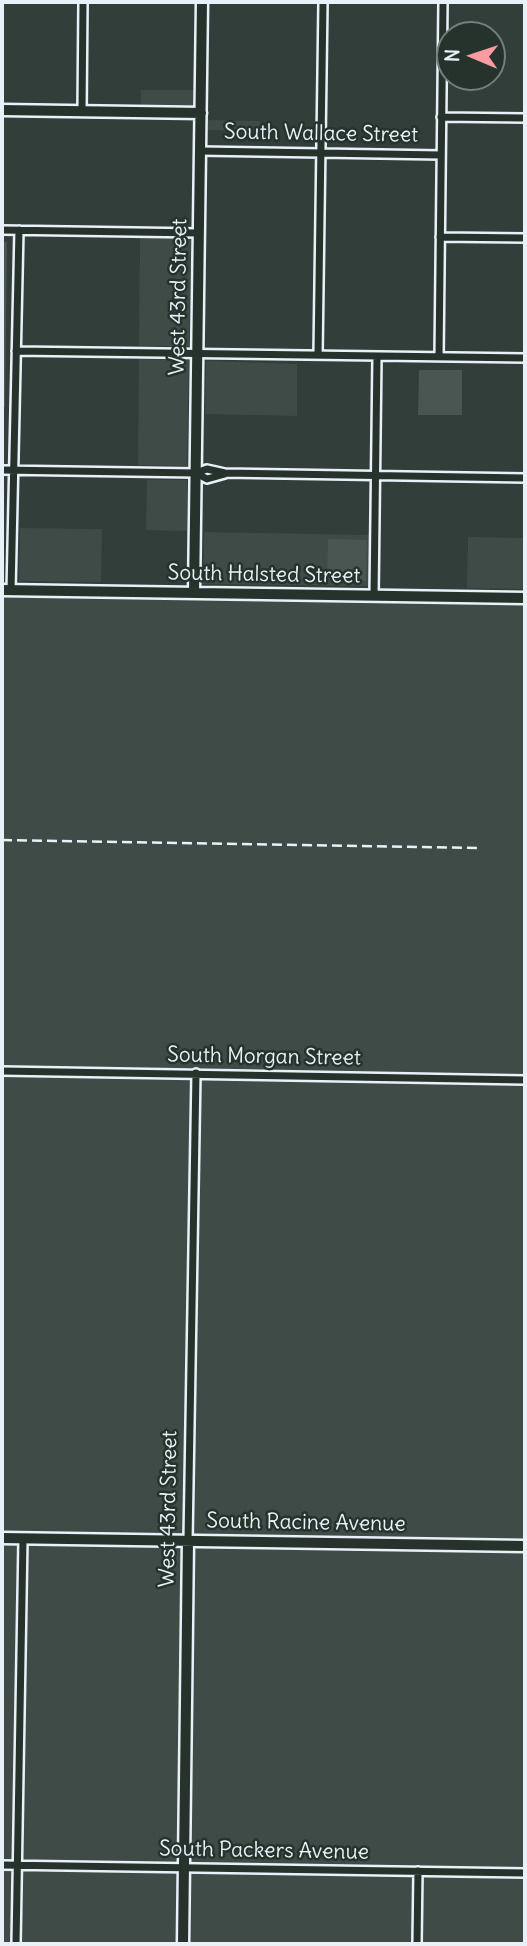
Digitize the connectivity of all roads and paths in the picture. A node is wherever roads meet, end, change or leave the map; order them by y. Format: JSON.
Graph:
{"nodes":[{"id":1,"x":83,"y":2,"type":"edge"},
{"id":2,"x":202,"y":2,"type":"edge"},
{"id":3,"x":323,"y":2,"type":"edge"},
{"id":4,"x":443,"y":2,"type":"edge"},
{"id":5,"x":2,"y":110,"type":"edge"},
{"id":6,"x":82,"y":111,"type":"junction"},
{"id":7,"x":201,"y":113,"type":"junction"},
{"id":8,"x":441,"y":117,"type":"junction"},
{"id":9,"x":525,"y":118,"type":"edge"},
{"id":10,"x":200,"y":151,"type":"junction"},
{"id":11,"x":321,"y":153,"type":"junction"},
{"id":12,"x":441,"y":155,"type":"junction"},
{"id":13,"x":2,"y":230,"type":"edge"},
{"id":14,"x":19,"y":230,"type":"junction"},
{"id":15,"x":199,"y":233,"type":"junction"},
{"id":16,"x":440,"y":237,"type":"junction"},
{"id":17,"x":525,"y":238,"type":"edge"},
{"id":18,"x":16,"y":351,"type":"junction"},
{"id":19,"x":198,"y":353,"type":"junction"},
{"id":20,"x":318,"y":355,"type":"junction"},
{"id":21,"x":377,"y":356,"type":"junction"},
{"id":22,"x":439,"y":357,"type":"junction"},
{"id":23,"x":525,"y":358,"type":"edge"},
{"id":24,"x":2,"y":470,"type":"edge"},
{"id":25,"x":14,"y":470,"type":"junction"},
{"id":26,"x":196,"y":473,"type":"junction"},
{"id":27,"x":376,"y":476,"type":"junction"},
{"id":28,"x":525,"y":478,"type":"edge"},
{"id":29,"x":7,"y":591,"type":"edge"},
{"id":30,"x":194,"y":593,"type":"junction"},
{"id":31,"x":374,"y":596,"type":"junction"},
{"id":32,"x":525,"y":598,"type":"edge"},
{"id":33,"x":2,"y":1071,"type":"edge"},
{"id":34,"x":196,"y":1073,"type":"junction"},
{"id":35,"x":525,"y":1080,"type":"edge"},
{"id":36,"x":2,"y":1538,"type":"edge"},
{"id":37,"x":23,"y":1539,"type":"junction"},
{"id":38,"x":188,"y":1541,"type":"junction"},
{"id":39,"x":525,"y":1546,"type":"edge"},
{"id":40,"x":2,"y":1865,"type":"edge"},
{"id":41,"x":18,"y":1865,"type":"junction"},
{"id":42,"x":184,"y":1867,"type":"junction"},
{"id":43,"x":418,"y":1871,"type":"junction"},
{"id":44,"x":525,"y":1873,"type":"edge"},
{"id":45,"x":16,"y":1944,"type":"edge"},
{"id":46,"x":183,"y":1944,"type":"edge"},
{"id":47,"x":417,"y":1944,"type":"edge"}],
"edges":[{"from":1,"to":6,"type":"street"},
{"from":2,"to":7,"type":"street","name":"West 43rd Street"},
{"from":3,"to":11,"type":"street"},
{"from":4,"to":8,"type":"street"},
{"from":5,"to":6,"type":"street","name":"South Wallace Street"},
{"from":6,"to":7,"type":"street","name":"South Wallace Street"},
{"from":7,"to":10,"type":"street","name":"West 43rd Street"},
{"from":8,"to":9,"type":"street","name":"South Wallace Street"},
{"from":8,"to":12,"type":"street"},
{"from":10,"to":11,"type":"street","name":"South Wallace Street"},
{"from":10,"to":15,"type":"street","name":"West 43rd Street"},
{"from":11,"to":12,"type":"street","name":"South Wallace Street"},
{"from":11,"to":20,"type":"street"},
{"from":12,"to":16,"type":"street"},
{"from":13,"to":14,"type":"street"},
{"from":14,"to":15,"type":"street"},
{"from":14,"to":18,"type":"street"},
{"from":15,"to":19,"type":"street","name":"West 43rd Street"},
{"from":16,"to":17,"type":"street"},
{"from":16,"to":22,"type":"street"},
{"from":18,"to":19,"type":"street"},
{"from":18,"to":25,"type":"street"},
{"from":19,"to":20,"type":"street"},
{"from":19,"to":26,"type":"street","name":"West 43rd Street"},
{"from":20,"to":21,"type":"street"},
{"from":21,"to":22,"type":"street"},
{"from":21,"to":27,"type":"street"},
{"from":22,"to":23,"type":"street"},
{"from":24,"to":25,"type":"street"},
{"from":25,"to":26,"type":"street"},
{"from":25,"to":29,"type":"street"},
{"from":26,"to":27,"type":"street"},
{"from":26,"to":30,"type":"street","name":"West 43rd Street"},
{"from":27,"to":28,"type":"street"},
{"from":27,"to":31,"type":"street"},
{"from":29,"to":30,"type":"street","name":"South Halsted Street"},
{"from":30,"to":31,"type":"street","name":"South Halsted Street"},
{"from":31,"to":32,"type":"street","name":"South Halsted Street"},
{"from":33,"to":34,"type":"street","name":"South Morgan Street"},
{"from":34,"to":35,"type":"street","name":"South Morgan Street"},
{"from":34,"to":38,"type":"street","name":"West 43rd Street"},
{"from":36,"to":37,"type":"street","name":"South Racine Avenue"},
{"from":37,"to":38,"type":"street","name":"South Racine Avenue"},
{"from":37,"to":41,"type":"street"},
{"from":38,"to":39,"type":"street","name":"South Racine Avenue"},
{"from":38,"to":42,"type":"street","name":"West 43rd Street"},
{"from":40,"to":41,"type":"street","name":"South Packers Avenue"},
{"from":41,"to":42,"type":"street","name":"South Packers Avenue"},
{"from":41,"to":45,"type":"street"},
{"from":42,"to":43,"type":"street","name":"South Packers Avenue"},
{"from":42,"to":46,"type":"street","name":"West 43rd Street"},
{"from":43,"to":44,"type":"street","name":"South Packers Avenue"},
{"from":43,"to":47,"type":"street"}]}
